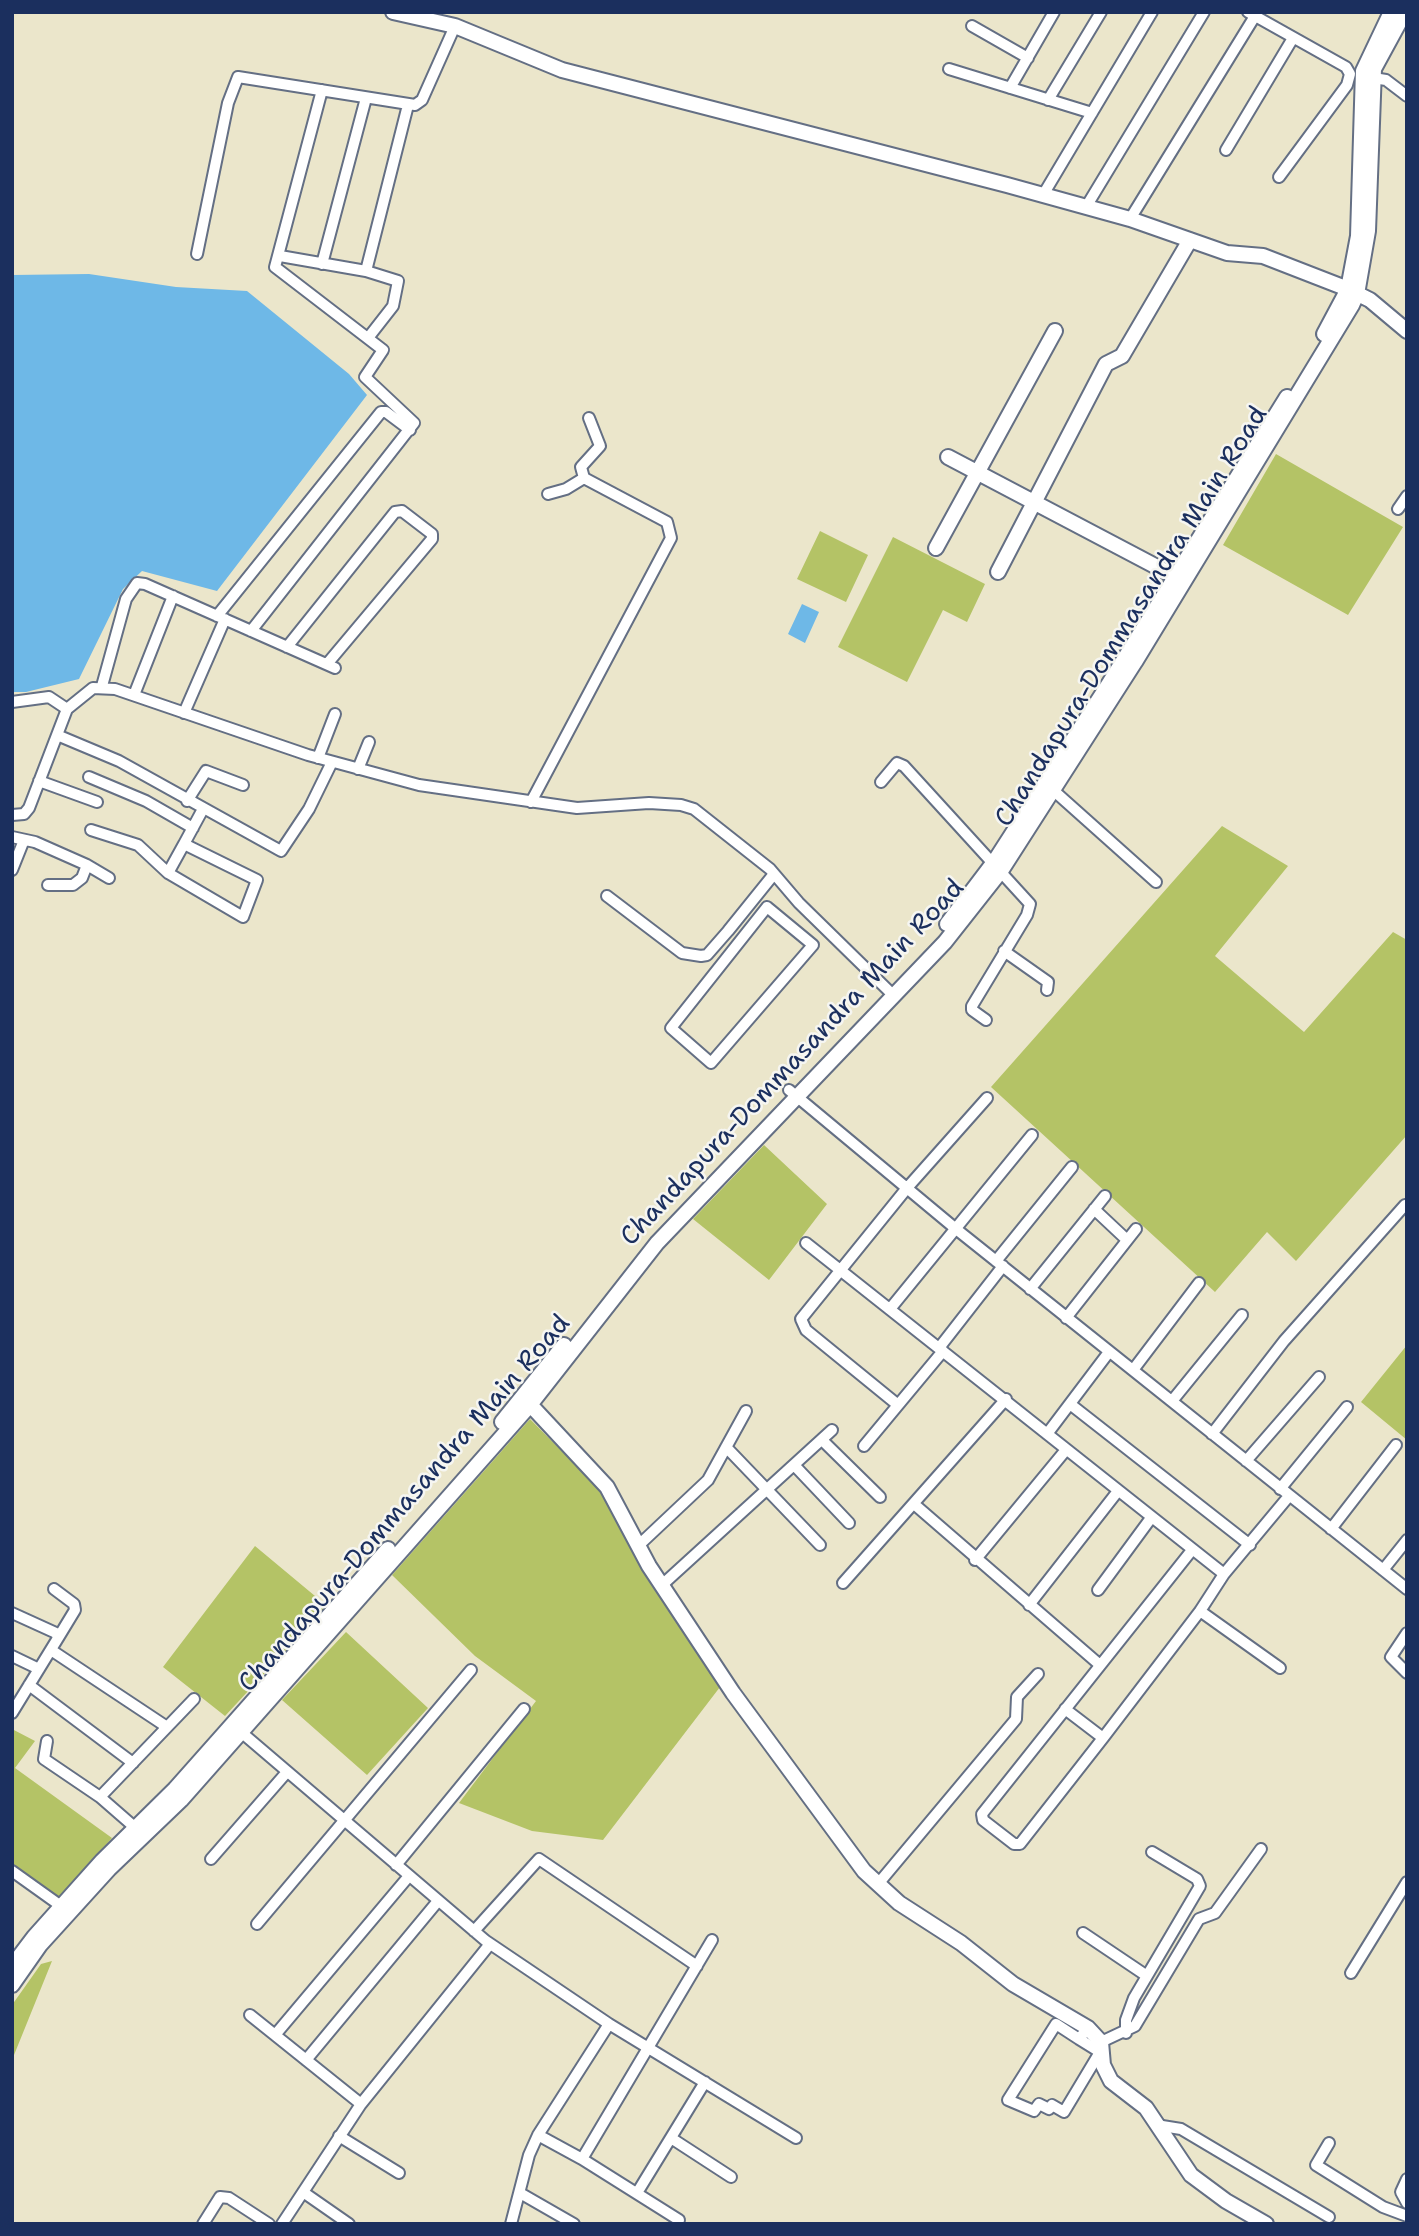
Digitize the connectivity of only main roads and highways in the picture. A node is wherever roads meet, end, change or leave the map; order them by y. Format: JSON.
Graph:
{"nodes":[{"id":1,"x":393,"y":12,"type":"edge"},
{"id":2,"x":1391,"y":12,"type":"edge"},
{"id":3,"x":1405,"y":12,"type":"edge"},
{"id":4,"x":409,"y":14,"type":"edge"},
{"id":5,"x":448,"y":21,"type":"edge"},
{"id":6,"x":1368,"y":77,"type":"junction"},
{"id":7,"x":1190,"y":240,"type":"junction"},
{"id":8,"x":1353,"y":291,"type":"junction"},
{"id":9,"x":1055,"y":331,"type":"dead end"},
{"id":10,"x":1407,"y":331,"type":"edge"},
{"id":11,"x":948,"y":457,"type":"dead end"},
{"id":12,"x":978,"y":473,"type":"junction"},
{"id":13,"x":1034,"y":503,"type":"junction"},
{"id":14,"x":936,"y":548,"type":"dead end"},
{"id":15,"x":998,"y":572,"type":"dead end"},
{"id":16,"x":1176,"y":577,"type":"junction"},
{"id":17,"x":998,"y":866,"type":"junction"},
{"id":18,"x":526,"y":1401,"type":"junction"},
{"id":19,"x":140,"y":1831,"type":"junction"},
{"id":20,"x":12,"y":1966,"type":"edge"},
{"id":21,"x":12,"y":1985,"type":"edge"},
{"id":22,"x":1266,"y":2224,"type":"edge"}],
"edges":[{"from":1,"to":4,"type":"main road"},
{"from":2,"to":6,"type":"main road","name":"Chandapura-Dommasandra Main Road"},
{"from":3,"to":6,"type":"main road","name":"Chandapura-Dommasandra Main Road"},
{"from":4,"to":5,"type":"main road"},
{"from":5,"to":7,"type":"main road"},
{"from":6,"to":8,"type":"main road","name":"Chandapura-Dommasandra Main Road"},
{"from":7,"to":8,"type":"main road"},
{"from":7,"to":13,"type":"main road"},
{"from":8,"to":10,"type":"main road"},
{"from":8,"to":16,"type":"main road","name":"Chandapura-Dommasandra Main Road"},
{"from":8,"to":17,"type":"main road","name":"Chandapura-Dommasandra Main Road"},
{"from":9,"to":12,"type":"main road"},
{"from":11,"to":12,"type":"main road"},
{"from":12,"to":13,"type":"main road"},
{"from":12,"to":14,"type":"main road"},
{"from":13,"to":15,"type":"main road"},
{"from":13,"to":16,"type":"main road"},
{"from":16,"to":17,"type":"main road","name":"Chandapura-Dommasandra Main Road"},
{"from":17,"to":18,"type":"main road","name":"Chandapura-Dommasandra Main Road"},
{"from":18,"to":19,"type":"main road","name":"Chandapura-Dommasandra Main Road"},
{"from":18,"to":19,"type":"main road","name":"Chandapura-Dommasandra Main Road"},
{"from":18,"to":22,"type":"main road"},
{"from":19,"to":20,"type":"main road","name":"Chandapura-Dommasandra Main Road"},
{"from":19,"to":21,"type":"main road","name":"Chandapura-Dommasandra Main Road"}]}
